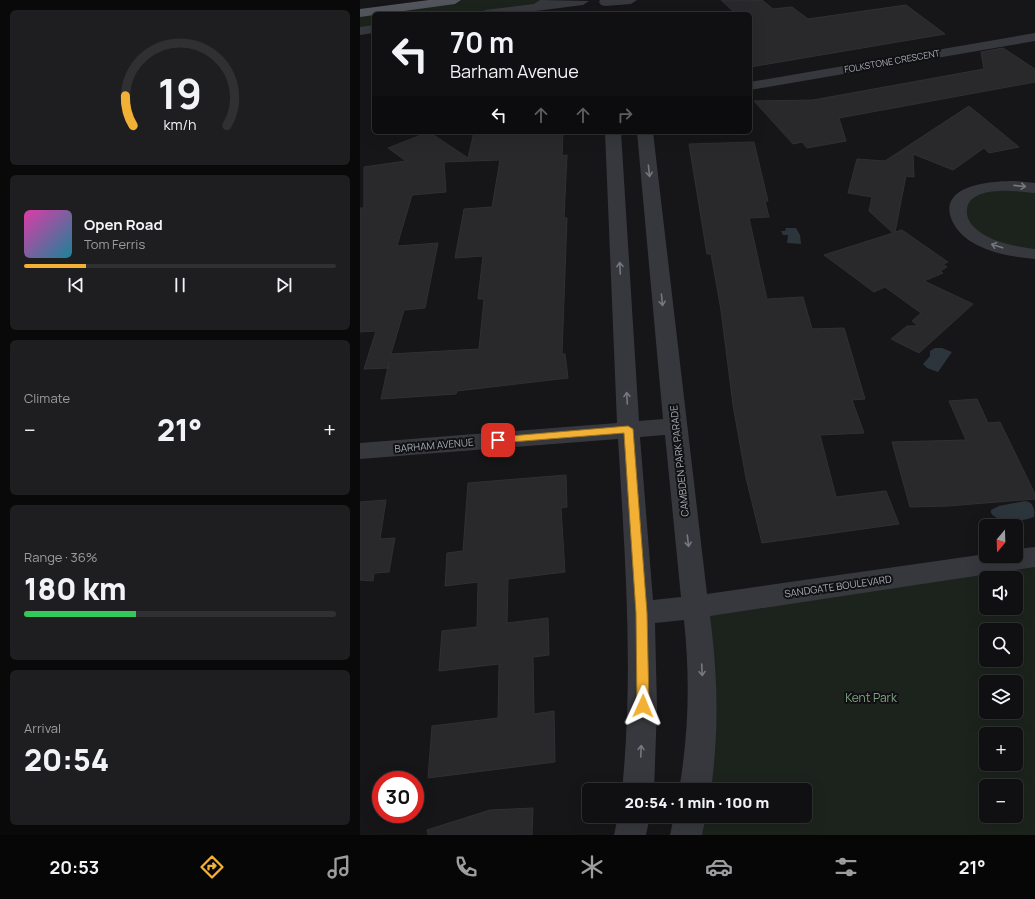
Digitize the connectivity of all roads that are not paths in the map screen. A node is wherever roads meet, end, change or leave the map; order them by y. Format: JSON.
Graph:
{"nodes":[{"id":1,"x":368,"y":0,"type":"edge"},
{"id":2,"x":454,"y":0,"type":"edge"},
{"id":3,"x":548,"y":0,"type":"edge"},
{"id":4,"x":631,"y":0,"type":"edge"},
{"id":5,"x":360,"y":1,"type":"edge"},
{"id":6,"x":583,"y":1,"type":"edge"},
{"id":7,"x":606,"y":5,"type":"edge"},
{"id":8,"x":538,"y":7,"type":"junction"},
{"id":9,"x":500,"y":12,"type":"edge"},
{"id":10,"x":632,"y":12,"type":"edge"},
{"id":11,"x":360,"y":13,"type":"edge"},
{"id":12,"x":372,"y":29,"type":"edge"},
{"id":13,"x":360,"y":31,"type":"edge"},
{"id":14,"x":1035,"y":37,"type":"edge"},
{"id":15,"x":752,"y":86,"type":"edge"},
{"id":16,"x":613,"y":134,"type":"edge"},
{"id":17,"x":645,"y":134,"type":"edge"},
{"id":18,"x":1035,"y":188,"type":"edge"},
{"id":19,"x":1035,"y":254,"type":"edge"},
{"id":20,"x":675,"y":426,"type":"junction"},
{"id":21,"x":628,"y":429,"type":"junction"},
{"id":22,"x":360,"y":452,"type":"edge"},
{"id":23,"x":1035,"y":557,"type":"edge"},
{"id":24,"x":696,"y":607,"type":"junction"},
{"id":25,"x":641,"y":613,"type":"junction"},
{"id":26,"x":638,"y":783,"type":"edge"},
{"id":27,"x":696,"y":783,"type":"edge"},
{"id":28,"x":633,"y":823,"type":"edge"},
{"id":29,"x":689,"y":823,"type":"edge"},
{"id":30,"x":630,"y":835,"type":"edge"},
{"id":31,"x":686,"y":835,"type":"edge"}],
"edges":[{"from":1,"to":5,"type":"main road"},
{"from":2,"to":11,"type":"main road"},
{"from":3,"to":8,"type":"street"},
{"from":4,"to":7,"type":"street"},
{"from":4,"to":10,"type":"street"},
{"from":6,"to":8,"type":"street"},
{"from":8,"to":9,"type":"street"},
{"from":12,"to":13,"type":"street"},
{"from":14,"to":15,"type":"street","name":"FOLKSTONE CRESCENT"},
{"from":21,"to":16,"type":"street","one_way":true},
{"from":17,"to":20,"type":"street","name":"CAMBDEN PARK PARADE","one_way":true},
{"from":19,"to":18,"type":"street","one_way":true},
{"from":20,"to":21,"type":"street","name":"BARHAM AVENUE"},
{"from":20,"to":24,"type":"street","name":"CAMBDEN PARK PARADE","one_way":true},
{"from":21,"to":22,"type":"street","name":"BARHAM AVENUE"},
{"from":21,"to":25,"type":"street"},
{"from":23,"to":24,"type":"street","name":"SANDGATE BOULEVARD"},
{"from":24,"to":25,"type":"street","name":"SANDGATE BOULEVARD"},
{"from":24,"to":27,"type":"street","name":"CAMBDEN PARK PARADE","one_way":true},
{"from":26,"to":25,"type":"street","one_way":true},
{"from":28,"to":30,"type":"street"},
{"from":29,"to":31,"type":"street"}]}
